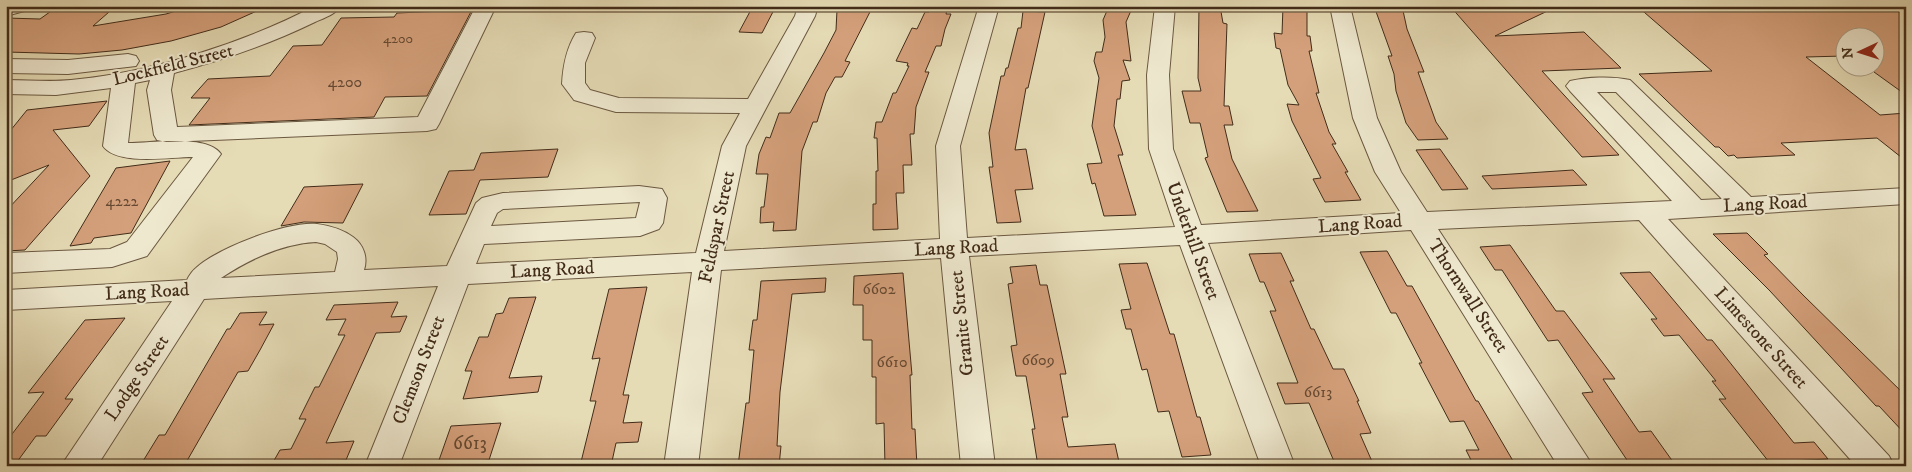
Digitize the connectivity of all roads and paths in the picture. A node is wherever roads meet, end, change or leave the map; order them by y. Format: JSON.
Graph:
{"nodes":[{"id":1,"x":21,"y":6,"type":"edge"},
{"id":2,"x":294,"y":6,"type":"edge"},
{"id":3,"x":331,"y":6,"type":"edge"},
{"id":4,"x":486,"y":6,"type":"edge"},
{"id":5,"x":808,"y":6,"type":"edge"},
{"id":6,"x":989,"y":6,"type":"edge"},
{"id":7,"x":1165,"y":6,"type":"edge"},
{"id":8,"x":1340,"y":6,"type":"edge"},
{"id":9,"x":6,"y":10,"type":"edge"},
{"id":10,"x":584,"y":38,"type":"dead end"},
{"id":11,"x":6,"y":66,"type":"edge"},
{"id":12,"x":164,"y":70,"type":"junction"},
{"id":13,"x":124,"y":79,"type":"junction"},
{"id":14,"x":9,"y":89,"type":"edge"},
{"id":15,"x":756,"y":106,"type":"junction"},
{"id":16,"x":1906,"y":196,"type":"edge"},
{"id":17,"x":1745,"y":206,"type":"junction"},
{"id":18,"x":1694,"y":209,"type":"junction"},
{"id":19,"x":1646,"y":211,"type":"junction"},
{"id":20,"x":1420,"y":221,"type":"junction"},
{"id":21,"x":1190,"y":235,"type":"junction"},
{"id":22,"x":473,"y":236,"type":"junction"},
{"id":23,"x":954,"y":248,"type":"junction"},
{"id":24,"x":708,"y":261,"type":"junction"},
{"id":25,"x":6,"y":263,"type":"edge"},
{"id":26,"x":456,"y":275,"type":"junction"},
{"id":27,"x":345,"y":281,"type":"junction"},
{"id":28,"x":195,"y":290,"type":"junction"},
{"id":29,"x":6,"y":300,"type":"edge"},
{"id":30,"x":78,"y":466,"type":"edge"},
{"id":31,"x":382,"y":466,"type":"edge"},
{"id":32,"x":681,"y":466,"type":"edge"},
{"id":33,"x":978,"y":466,"type":"edge"},
{"id":34,"x":1278,"y":466,"type":"edge"},
{"id":35,"x":1576,"y":466,"type":"edge"},
{"id":36,"x":1877,"y":466,"type":"edge"}],
"edges":[{"from":1,"to":9,"type":"street"},
{"from":2,"to":11,"type":"street"},
{"from":3,"to":12,"type":"street","name":"Lockfield Street"},
{"from":4,"to":12,"type":"street"},
{"from":5,"to":15,"type":"street","name":"Feldspar Street"},
{"from":6,"to":23,"type":"street","name":"Granite Street"},
{"from":7,"to":21,"type":"street","name":"Underhill Street"},
{"from":8,"to":20,"type":"street","name":"Thornwall Street"},
{"from":10,"to":15,"type":"street"},
{"from":12,"to":13,"type":"street","name":"Lockfield Street"},
{"from":13,"to":14,"type":"street","name":"Lockfield Street"},
{"from":13,"to":25,"type":"street"},
{"from":15,"to":24,"type":"street","name":"Feldspar Street"},
{"from":16,"to":17,"type":"street","name":"Lang Road"},
{"from":17,"to":18,"type":"street","name":"Lang Road"},
{"from":17,"to":18,"type":"street"},
{"from":18,"to":19,"type":"street","name":"Lang Road"},
{"from":19,"to":20,"type":"street","name":"Lang Road"},
{"from":19,"to":36,"type":"street","name":"Limestone Street"},
{"from":20,"to":21,"type":"street","name":"Lang Road"},
{"from":20,"to":35,"type":"street","name":"Thornwall Street"},
{"from":21,"to":23,"type":"street","name":"Lang Road"},
{"from":21,"to":34,"type":"street","name":"Underhill Street"},
{"from":22,"to":22,"type":"street","name":"Clemson Street"},
{"from":22,"to":26,"type":"street","name":"Clemson Street"},
{"from":23,"to":24,"type":"street","name":"Lang Road"},
{"from":23,"to":33,"type":"street","name":"Granite Street"},
{"from":24,"to":26,"type":"street","name":"Lang Road"},
{"from":24,"to":32,"type":"street","name":"Feldspar Street"},
{"from":26,"to":27,"type":"street","name":"Lang Road"},
{"from":26,"to":31,"type":"street","name":"Clemson Street"},
{"from":27,"to":28,"type":"street","name":"Lang Road"},
{"from":27,"to":28,"type":"street","name":"Lodge Street"},
{"from":28,"to":29,"type":"street","name":"Lang Road"},
{"from":28,"to":30,"type":"street","name":"Lodge Street"}]}
